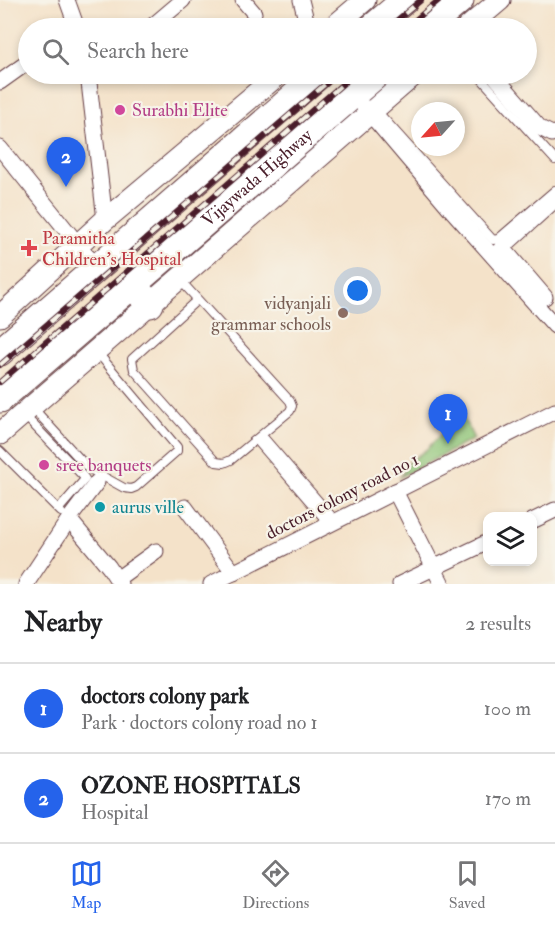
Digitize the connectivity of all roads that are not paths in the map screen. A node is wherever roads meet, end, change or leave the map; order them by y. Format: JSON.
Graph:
{"nodes":[{"id":1,"x":67,"y":0,"type":"edge"},
{"id":2,"x":183,"y":0,"type":"edge"},
{"id":3,"x":243,"y":0,"type":"edge"},
{"id":4,"x":300,"y":0,"type":"edge"},
{"id":5,"x":365,"y":0,"type":"edge"},
{"id":6,"x":405,"y":0,"type":"edge"},
{"id":7,"x":460,"y":0,"type":"edge"},
{"id":8,"x":500,"y":0,"type":"edge"},
{"id":9,"x":254,"y":14,"type":"dead end"},
{"id":10,"x":73,"y":18,"type":"edge"},
{"id":11,"x":162,"y":18,"type":"edge"},
{"id":12,"x":305,"y":18,"type":"edge"},
{"id":13,"x":344,"y":18,"type":"edge"},
{"id":14,"x":384,"y":18,"type":"edge"},
{"id":15,"x":439,"y":18,"type":"edge"},
{"id":16,"x":479,"y":18,"type":"edge"},
{"id":17,"x":18,"y":69,"type":"edge"},
{"id":18,"x":0,"y":82,"type":"edge"},
{"id":19,"x":89,"y":84,"type":"edge"},
{"id":20,"x":267,"y":84,"type":"edge"},
{"id":21,"x":309,"y":84,"type":"edge"},
{"id":22,"x":373,"y":84,"type":"edge"},
{"id":23,"x":399,"y":84,"type":"edge"},
{"id":24,"x":486,"y":84,"type":"edge"},
{"id":25,"x":502,"y":84,"type":"edge"},
{"id":26,"x":366,"y":105,"type":"junction"},
{"id":27,"x":555,"y":133,"type":"edge"},
{"id":28,"x":0,"y":148,"type":"edge"},
{"id":29,"x":555,"y":160,"type":"edge"},
{"id":30,"x":555,"y":190,"type":"edge"},
{"id":31,"x":555,"y":200,"type":"edge"},
{"id":32,"x":105,"y":220,"type":"junction"},
{"id":33,"x":78,"y":246,"type":"junction"},
{"id":34,"x":498,"y":252,"type":"junction"},
{"id":35,"x":97,"y":268,"type":"junction"},
{"id":36,"x":179,"y":279,"type":"junction"},
{"id":37,"x":131,"y":284,"type":"junction"},
{"id":38,"x":197,"y":300,"type":"junction"},
{"id":39,"x":547,"y":300,"type":"edge"},
{"id":40,"x":150,"y":304,"type":"junction"},
{"id":41,"x":0,"y":316,"type":"edge"},
{"id":42,"x":555,"y":326,"type":"edge"},
{"id":43,"x":96,"y":351,"type":"junction"},
{"id":44,"x":0,"y":352,"type":"edge"},
{"id":45,"x":0,"y":399,"type":"edge"},
{"id":46,"x":27,"y":410,"type":"junction"},
{"id":47,"x":555,"y":411,"type":"edge"},
{"id":48,"x":0,"y":434,"type":"edge"},
{"id":49,"x":262,"y":441,"type":"dead end"},
{"id":50,"x":0,"y":451,"type":"edge"},
{"id":51,"x":99,"y":479,"type":"junction"},
{"id":52,"x":395,"y":491,"type":"junction"},
{"id":53,"x":185,"y":507,"type":"dead end"},
{"id":54,"x":555,"y":510,"type":"edge"},
{"id":55,"x":64,"y":514,"type":"junction"},
{"id":56,"x":537,"y":519,"type":"edge"},
{"id":57,"x":332,"y":522,"type":"junction"},
{"id":58,"x":483,"y":544,"type":"edge"},
{"id":59,"x":156,"y":551,"type":"dead end"},
{"id":60,"x":434,"y":567,"type":"junction"},
{"id":61,"x":234,"y":573,"type":"junction"},
{"id":62,"x":118,"y":581,"type":"edge"},
{"id":63,"x":26,"y":584,"type":"edge"},
{"id":64,"x":211,"y":584,"type":"edge"},
{"id":65,"x":400,"y":584,"type":"edge"},
{"id":66,"x":442,"y":584,"type":"edge"}],
"edges":[{"from":1,"to":10,"type":"street"},
{"from":2,"to":11,"type":"street"},
{"from":3,"to":9,"type":"street"},
{"from":4,"to":12,"type":"street"},
{"from":5,"to":13,"type":"street"},
{"from":6,"to":14,"type":"highway"},
{"from":7,"to":15,"type":"highway"},
{"from":8,"to":16,"type":"street"},
{"from":17,"to":18,"type":"street"},
{"from":19,"to":32,"type":"street"},
{"from":20,"to":32,"type":"street"},
{"from":21,"to":35,"type":"highway","name":"Vijaywada Highway"},
{"from":22,"to":26,"type":"highway","name":"Vijaywada Highway"},
{"from":23,"to":26,"type":"street"},
{"from":24,"to":29,"type":"lane"},
{"from":25,"to":27,"type":"street"},
{"from":26,"to":30,"type":"lane"},
{"from":26,"to":34,"type":"street"},
{"from":26,"to":36,"type":"street"},
{"from":26,"to":37,"type":"highway","name":"Vijaywada Highway"},
{"from":28,"to":33,"type":"street"},
{"from":31,"to":34,"type":"street"},
{"from":32,"to":33,"type":"street"},
{"from":33,"to":35,"type":"street"},
{"from":33,"to":41,"type":"street"},
{"from":34,"to":39,"type":"street"},
{"from":35,"to":44,"type":"highway","name":"Vijaywada Highway"},
{"from":36,"to":38,"type":"lane"},
{"from":36,"to":40,"type":"street"},
{"from":37,"to":40,"type":"highway"},
{"from":37,"to":45,"type":"highway","name":"Vijaywada Highway"},
{"from":38,"to":38,"type":"lane"},
{"from":39,"to":42,"type":"street"},
{"from":40,"to":43,"type":"street"},
{"from":43,"to":46,"type":"street"},
{"from":43,"to":51,"type":"lane"},
{"from":46,"to":48,"type":"street"},
{"from":46,"to":51,"type":"lane"},
{"from":46,"to":55,"type":"lane"},
{"from":47,"to":52,"type":"street","name":"doctors colony road no 1"},
{"from":49,"to":57,"type":"street"},
{"from":50,"to":55,"type":"lane"},
{"from":51,"to":55,"type":"street"},
{"from":52,"to":57,"type":"street","name":"doctors colony road no 1"},
{"from":52,"to":60,"type":"street"},
{"from":53,"to":61,"type":"street"},
{"from":54,"to":56,"type":"street"},
{"from":55,"to":62,"type":"street"},
{"from":55,"to":63,"type":"street"},
{"from":57,"to":61,"type":"street","name":"doctors colony road no 1"},
{"from":58,"to":60,"type":"street"},
{"from":59,"to":62,"type":"street"},
{"from":60,"to":65,"type":"street"},
{"from":60,"to":66,"type":"street"},
{"from":61,"to":64,"type":"street","name":"doctors colony road no 1"}]}
